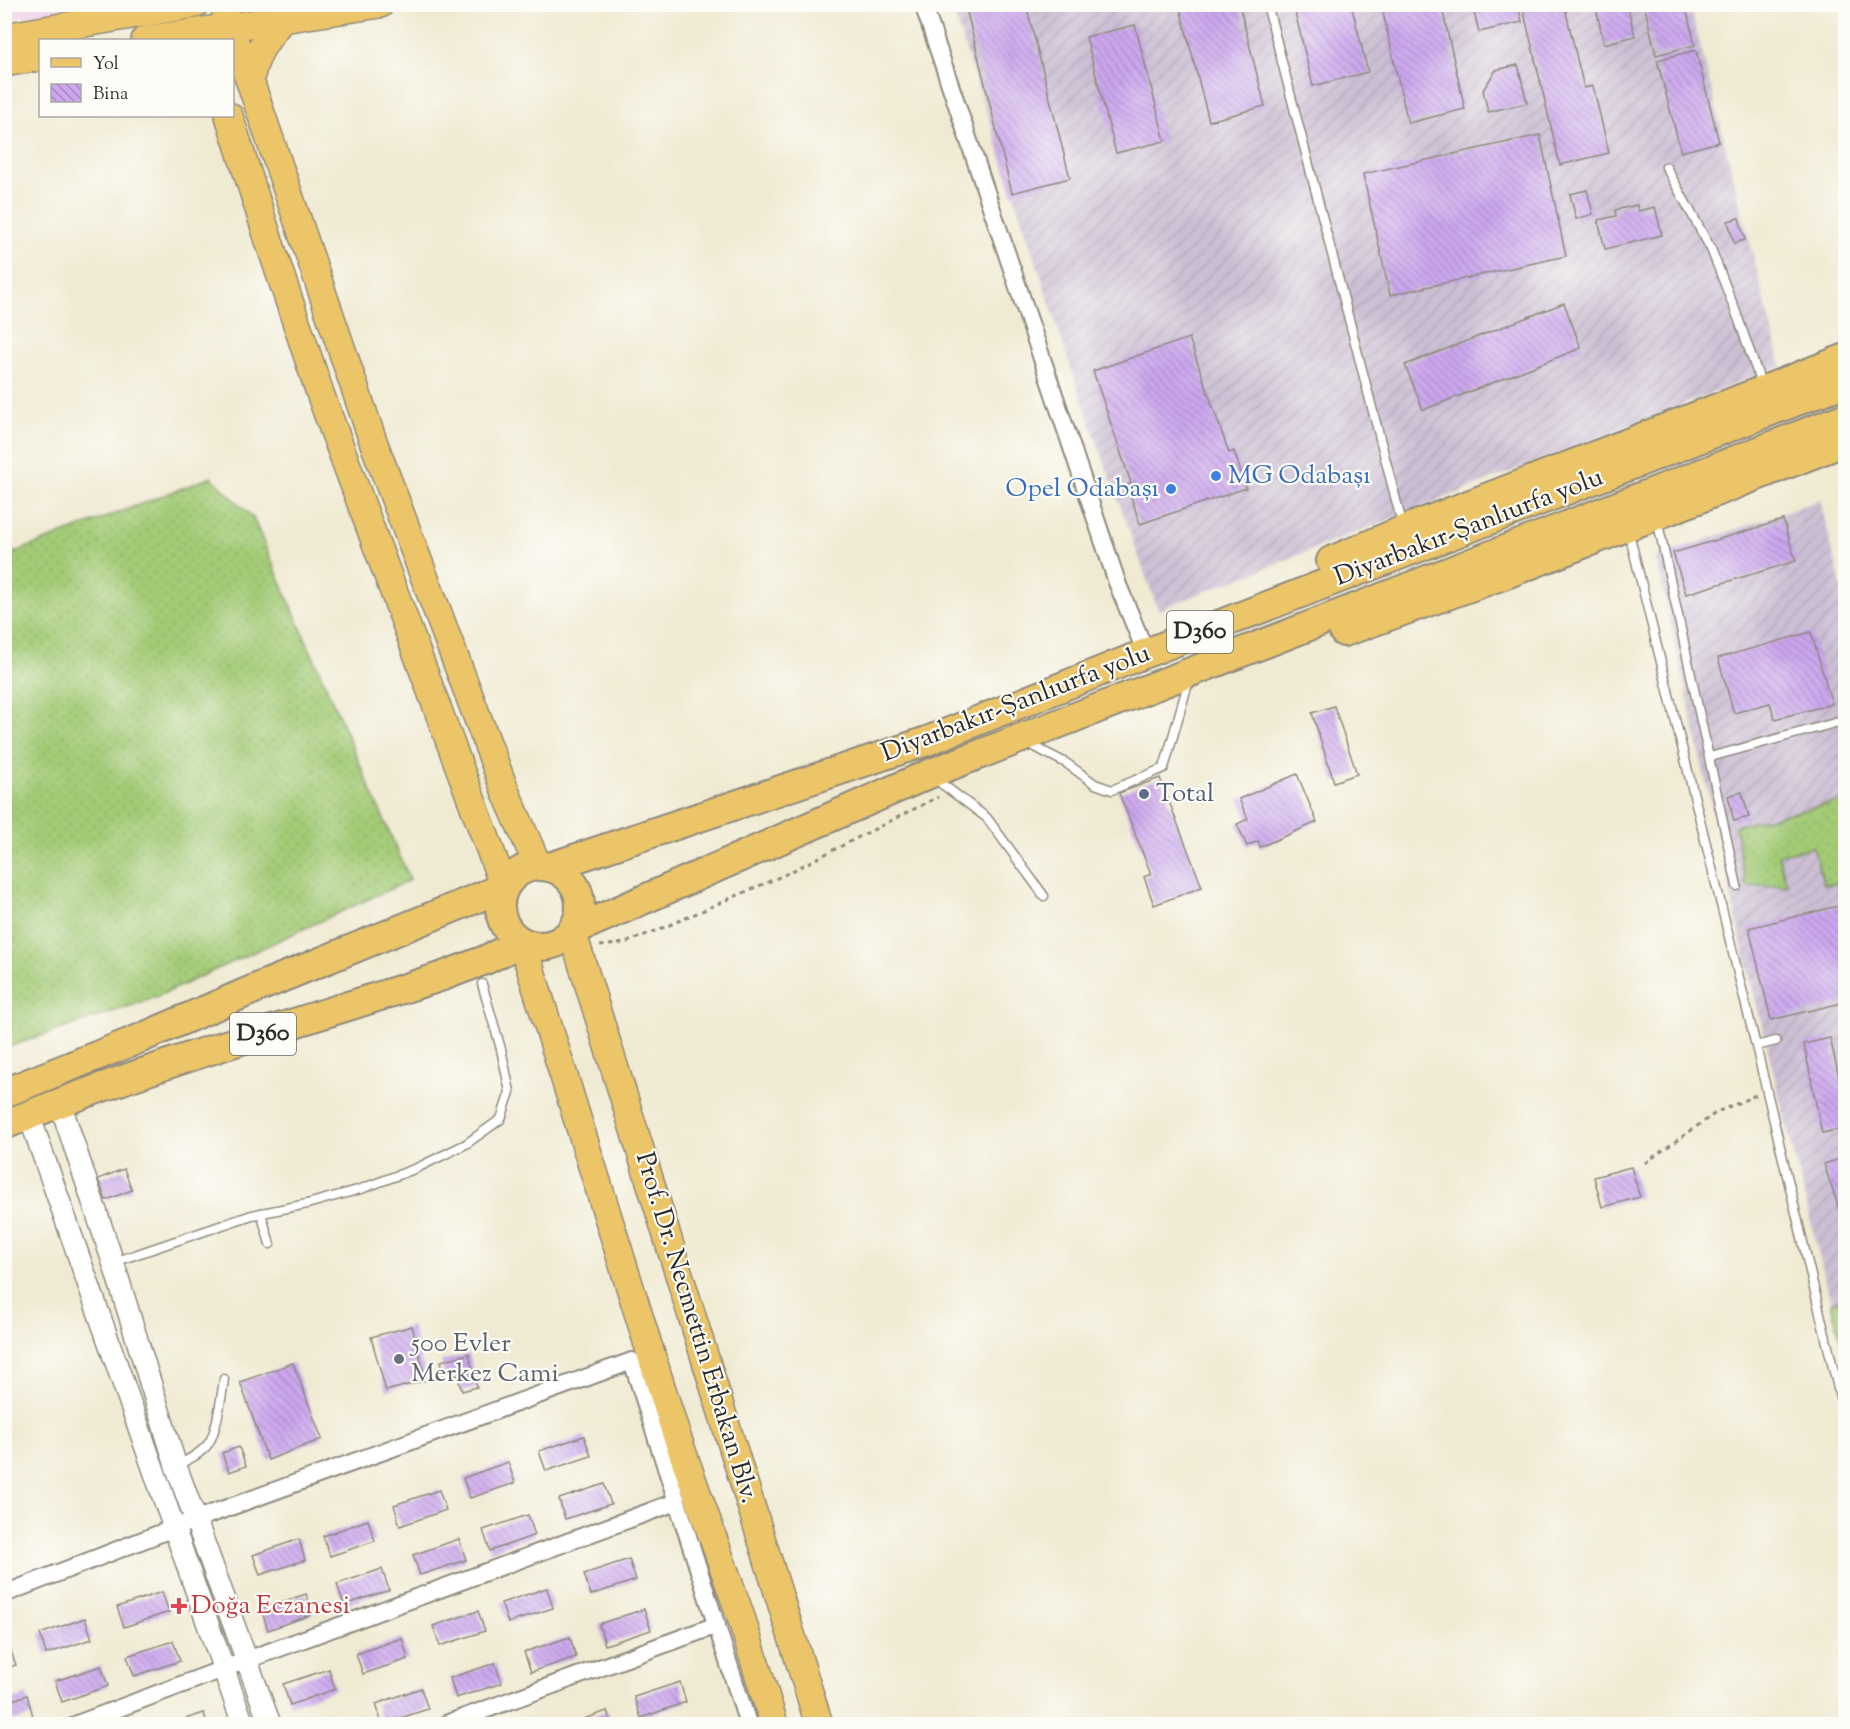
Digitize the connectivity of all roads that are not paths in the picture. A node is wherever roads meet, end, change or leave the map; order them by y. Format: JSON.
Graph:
{"nodes":[{"id":1,"x":380,"y":4,"type":"edge"},
{"id":2,"x":923,"y":4,"type":"edge"},
{"id":3,"x":1267,"y":4,"type":"edge"},
{"id":4,"x":192,"y":5,"type":"edge"},
{"id":5,"x":226,"y":16,"type":"edge"},
{"id":6,"x":282,"y":19,"type":"junction"},
{"id":7,"x":199,"y":36,"type":"edge"},
{"id":8,"x":4,"y":37,"type":"edge"},
{"id":9,"x":158,"y":39,"type":"edge"},
{"id":10,"x":39,"y":57,"type":"edge"},
{"id":11,"x":4,"y":63,"type":"edge"},
{"id":12,"x":250,"y":81,"type":"junction"},
{"id":13,"x":229,"y":117,"type":"edge"},
{"id":14,"x":1666,"y":167,"type":"dead end"},
{"id":15,"x":1845,"y":358,"type":"edge"},
{"id":16,"x":1845,"y":382,"type":"edge"},
{"id":17,"x":1763,"y":390,"type":"junction"},
{"id":18,"x":1845,"y":417,"type":"edge"},
{"id":19,"x":1845,"y":441,"type":"edge"},
{"id":20,"x":1657,"y":515,"type":"junction"},
{"id":21,"x":1628,"y":526,"type":"junction"},
{"id":22,"x":1404,"y":530,"type":"junction"},
{"id":23,"x":1146,"y":653,"type":"junction"},
{"id":24,"x":1200,"y":668,"type":"junction"},
{"id":25,"x":1845,"y":720,"type":"edge"},
{"id":26,"x":1019,"y":739,"type":"junction"},
{"id":27,"x":1710,"y":757,"type":"junction"},
{"id":28,"x":940,"y":783,"type":"junction"},
{"id":29,"x":544,"y":866,"type":"junction"},
{"id":30,"x":1737,"y":886,"type":"dead end"},
{"id":31,"x":504,"y":888,"type":"junction"},
{"id":32,"x":1044,"y":896,"type":"dead end"},
{"id":33,"x":572,"y":931,"type":"junction"},
{"id":34,"x":522,"y":942,"type":"junction"},
{"id":35,"x":482,"y":984,"type":"dead end"},
{"id":36,"x":1776,"y":1041,"type":"dead end"},
{"id":37,"x":1756,"y":1046,"type":"junction"},
{"id":38,"x":4,"y":1093,"type":"edge"},
{"id":39,"x":60,"y":1103,"type":"junction"},
{"id":40,"x":17,"y":1120,"type":"edge"},
{"id":41,"x":261,"y":1213,"type":"junction"},
{"id":42,"x":270,"y":1245,"type":"dead end"},
{"id":43,"x":113,"y":1262,"type":"junction"},
{"id":44,"x":224,"y":1379,"type":"dead end"},
{"id":45,"x":1845,"y":1422,"type":"edge"},
{"id":46,"x":176,"y":1466,"type":"junction"},
{"id":47,"x":676,"y":1502,"type":"junction"},
{"id":48,"x":197,"y":1520,"type":"junction"},
{"id":49,"x":175,"y":1528,"type":"junction"},
{"id":50,"x":4,"y":1594,"type":"edge"},
{"id":51,"x":717,"y":1624,"type":"junction"},
{"id":52,"x":247,"y":1660,"type":"junction"},
{"id":53,"x":225,"y":1669,"type":"junction"},
{"id":54,"x":77,"y":1725,"type":"edge"},
{"id":55,"x":243,"y":1725,"type":"edge"},
{"id":56,"x":270,"y":1725,"type":"edge"},
{"id":57,"x":446,"y":1725,"type":"edge"},
{"id":58,"x":748,"y":1725,"type":"edge"},
{"id":59,"x":774,"y":1725,"type":"edge"},
{"id":60,"x":819,"y":1725,"type":"edge"}],
"edges":[{"from":1,"to":6,"type":"main road"},
{"from":2,"to":23,"type":"street"},
{"from":3,"to":22,"type":"lane"},
{"from":4,"to":7,"type":"main road"},
{"from":4,"to":8,"type":"main road"},
{"from":5,"to":6,"type":"main road"},
{"from":5,"to":7,"type":"main road"},
{"from":5,"to":12,"type":"main road"},
{"from":6,"to":12,"type":"main road"},
{"from":7,"to":9,"type":"main road"},
{"from":10,"to":11,"type":"main road"},
{"from":12,"to":29,"type":"main road"},
{"from":13,"to":31,"type":"main road"},
{"from":14,"to":17,"type":"lane"},
{"from":15,"to":17,"type":"highway"},
{"from":16,"to":23,"type":"highway","name":"Diyarbakır-Şanlıurfa yolu","number":"D360"},
{"from":17,"to":22,"type":"highway"},
{"from":18,"to":24,"type":"highway","name":"Diyarbakır-Şanlıurfa yolu","number":"D360"},
{"from":19,"to":20,"type":"highway"},
{"from":20,"to":21,"type":"highway"},
{"from":20,"to":27,"type":"lane"},
{"from":21,"to":24,"type":"highway"},
{"from":21,"to":37,"type":"lane"},
{"from":22,"to":23,"type":"highway"},
{"from":23,"to":29,"type":"highway","name":"Diyarbakır-Şanlıurfa yolu","number":"D360"},
{"from":24,"to":26,"type":"highway","name":"Diyarbakır-Şanlıurfa yolu","number":"D360"},
{"from":24,"to":26,"type":"lane"},
{"from":25,"to":27,"type":"lane"},
{"from":26,"to":28,"type":"highway","name":"Diyarbakır-Şanlıurfa yolu","number":"D360"},
{"from":27,"to":30,"type":"lane"},
{"from":28,"to":32,"type":"lane"},
{"from":28,"to":33,"type":"highway","name":"Diyarbakır-Şanlıurfa yolu","number":"D360"},
{"from":29,"to":31,"type":"highway","number":"D360"},
{"from":29,"to":33,"type":"highway"},
{"from":31,"to":34,"type":"highway"},
{"from":31,"to":38,"type":"highway","number":"D360"},
{"from":33,"to":34,"type":"highway","number":"D360"},
{"from":33,"to":60,"type":"main road","name":"Prof. Dr. Necmettin Erbakan Blv."},
{"from":34,"to":39,"type":"highway","number":"D360"},
{"from":34,"to":59,"type":"main road","name":"Prof. Dr. Necmettin Erbakan Blv."},
{"from":35,"to":41,"type":"lane"},
{"from":36,"to":37,"type":"lane"},
{"from":37,"to":45,"type":"lane"},
{"from":39,"to":40,"type":"highway","number":"D360"},
{"from":39,"to":43,"type":"street"},
{"from":40,"to":49,"type":"street"},
{"from":41,"to":42,"type":"lane"},
{"from":41,"to":43,"type":"lane"},
{"from":43,"to":46,"type":"street"},
{"from":44,"to":46,"type":"lane"},
{"from":46,"to":48,"type":"street"},
{"from":47,"to":48,"type":"street"},
{"from":47,"to":51,"type":"street"},
{"from":47,"to":52,"type":"street"},
{"from":48,"to":49,"type":"street"},
{"from":48,"to":52,"type":"street"},
{"from":49,"to":50,"type":"street"},
{"from":49,"to":53,"type":"street"},
{"from":51,"to":57,"type":"street"},
{"from":51,"to":58,"type":"street"},
{"from":52,"to":53,"type":"street"},
{"from":52,"to":56,"type":"street"},
{"from":53,"to":54,"type":"street"},
{"from":53,"to":55,"type":"street"}]}
